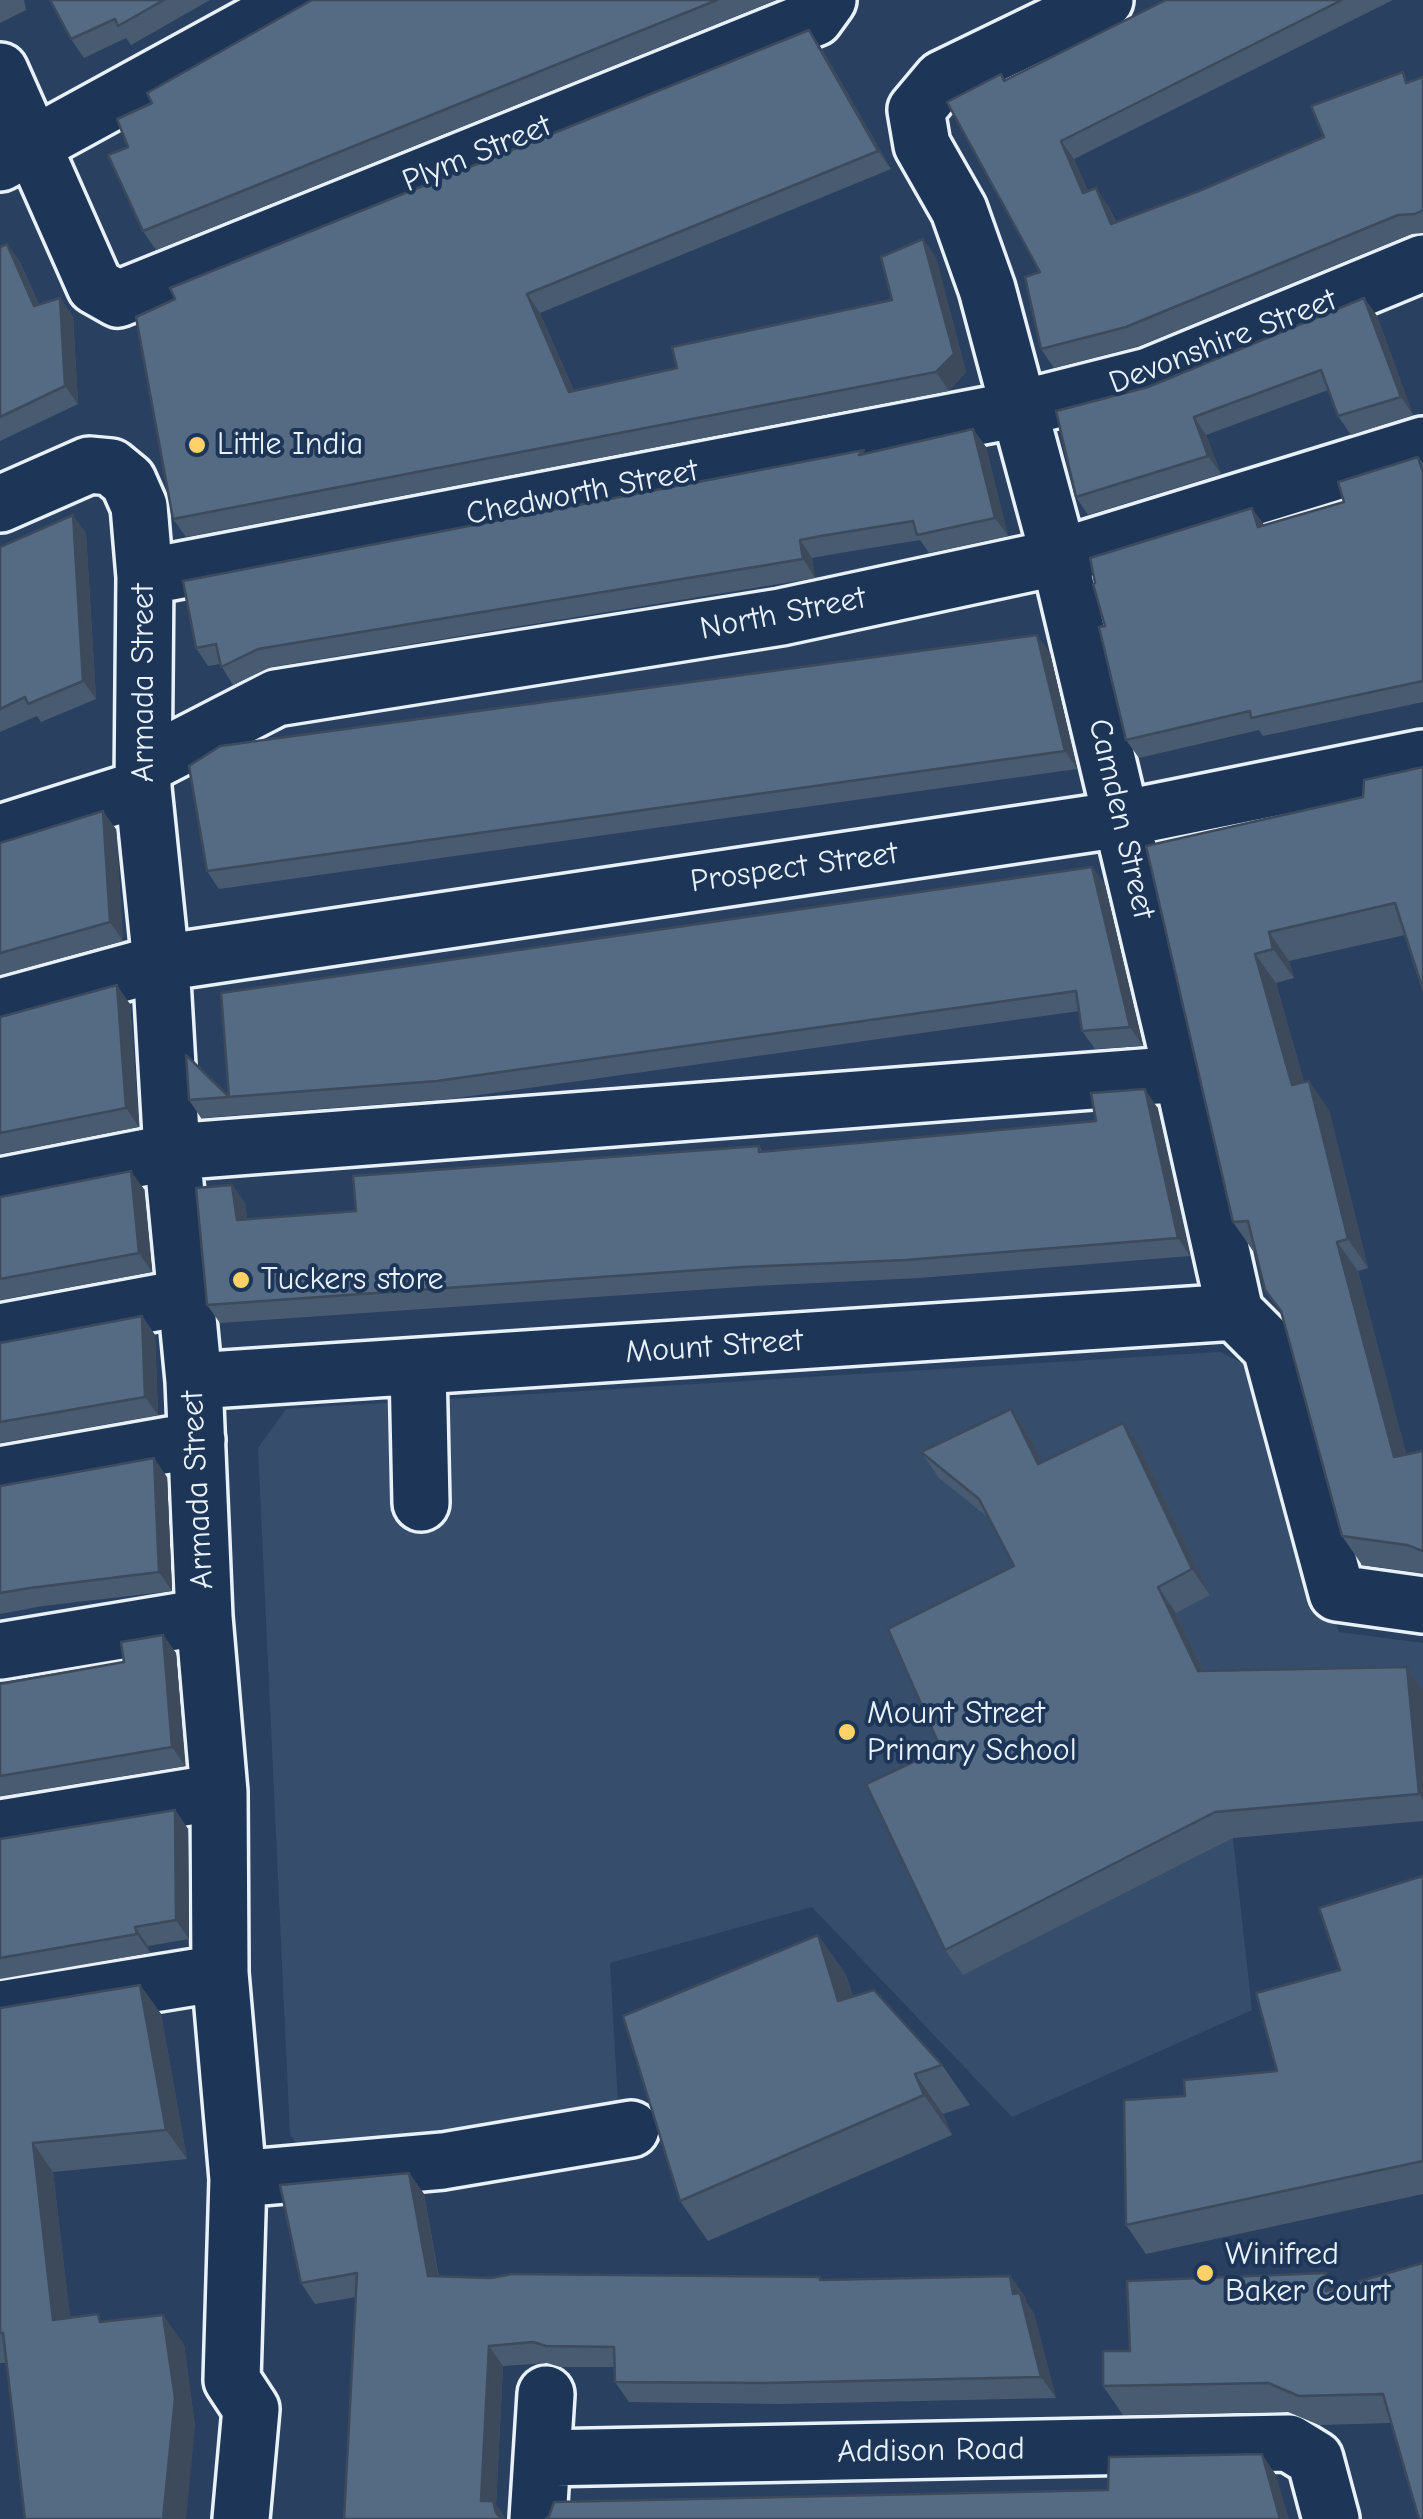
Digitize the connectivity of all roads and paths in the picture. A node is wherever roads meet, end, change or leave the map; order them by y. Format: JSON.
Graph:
{"nodes":[{"id":1,"x":298,"y":0,"type":"edge"},
{"id":2,"x":828,"y":0,"type":"edge"},
{"id":3,"x":1105,"y":0,"type":"edge"},
{"id":4,"x":0,"y":72,"type":"edge"},
{"id":5,"x":17,"y":154,"type":"edge"},
{"id":6,"x":1423,"y":263,"type":"edge"},
{"id":7,"x":1020,"y":410,"type":"junction"},
{"id":8,"x":1423,"y":445,"type":"edge"},
{"id":9,"x":0,"y":504,"type":"edge"},
{"id":10,"x":1059,"y":557,"type":"junction"},
{"id":11,"x":145,"y":577,"type":"junction"},
{"id":12,"x":1423,"y":758,"type":"edge"},
{"id":13,"x":144,"y":777,"type":"junction"},
{"id":14,"x":1121,"y":819,"type":"junction"},
{"id":15,"x":0,"y":833,"type":"edge"},
{"id":16,"x":162,"y":962,"type":"junction"},
{"id":17,"x":0,"y":1007,"type":"edge"},
{"id":18,"x":1182,"y":1074,"type":"junction"},
{"id":19,"x":172,"y":1152,"type":"junction"},
{"id":20,"x":0,"y":1186,"type":"edge"},
{"id":21,"x":187,"y":1296,"type":"junction"},
{"id":22,"x":1235,"y":1312,"type":"junction"},
{"id":23,"x":0,"y":1332,"type":"edge"},
{"id":24,"x":418,"y":1368,"type":"junction"},
{"id":25,"x":194,"y":1382,"type":"junction"},
{"id":26,"x":197,"y":1440,"type":"junction"},
{"id":27,"x":0,"y":1475,"type":"edge"},
{"id":28,"x":421,"y":1504,"type":"dead end"},
{"id":29,"x":1423,"y":1605,"type":"edge"},
{"id":30,"x":204,"y":1617,"type":"junction"},
{"id":31,"x":0,"y":1652,"type":"edge"},
{"id":32,"x":219,"y":1792,"type":"junction"},
{"id":33,"x":0,"y":1828,"type":"edge"},
{"id":34,"x":220,"y":1972,"type":"junction"},
{"id":35,"x":0,"y":2009,"type":"edge"},
{"id":36,"x":631,"y":2129,"type":"dead end"},
{"id":37,"x":238,"y":2179,"type":"junction"},
{"id":38,"x":546,"y":2394,"type":"dead end"},
{"id":39,"x":543,"y":2458,"type":"junction"},
{"id":40,"x":241,"y":2519,"type":"edge"},
{"id":41,"x":538,"y":2519,"type":"edge"},
{"id":42,"x":1331,"y":2519,"type":"edge"}],
"edges":[{"from":1,"to":5,"type":"street"},
{"from":2,"to":5,"type":"street","name":"Plym Street"},
{"from":3,"to":7,"type":"street","name":"Camden Street"},
{"from":4,"to":5,"type":"street"},
{"from":6,"to":7,"type":"street","name":"Devonshire Street"},
{"from":7,"to":10,"type":"street","name":"Camden Street"},
{"from":7,"to":11,"type":"street","name":"Chedworth Street"},
{"from":8,"to":10,"type":"street","name":"North Street"},
{"from":9,"to":11,"type":"street","name":"Armada Street"},
{"from":10,"to":13,"type":"street","name":"North Street"},
{"from":10,"to":14,"type":"street","name":"Camden Street"},
{"from":11,"to":13,"type":"street","name":"Armada Street"},
{"from":12,"to":14,"type":"street","name":"Prospect Street"},
{"from":13,"to":15,"type":"street","name":"North Street"},
{"from":13,"to":16,"type":"street","name":"Armada Street"},
{"from":14,"to":16,"type":"street","name":"Prospect Street"},
{"from":14,"to":18,"type":"street","name":"Camden Street"},
{"from":16,"to":17,"type":"street","name":"Prospect Street"},
{"from":16,"to":19,"type":"street","name":"Armada Street"},
{"from":18,"to":19,"type":"street"},
{"from":18,"to":22,"type":"street","name":"Camden Street"},
{"from":19,"to":20,"type":"street"},
{"from":19,"to":21,"type":"street","name":"Armada Street"},
{"from":21,"to":23,"type":"street"},
{"from":21,"to":25,"type":"street","name":"Armada Street"},
{"from":22,"to":24,"type":"street","name":"Mount Street"},
{"from":22,"to":29,"type":"street"},
{"from":24,"to":25,"type":"street","name":"Mount Street"},
{"from":24,"to":28,"type":"street"},
{"from":25,"to":26,"type":"street","name":"Armada Street"},
{"from":26,"to":27,"type":"street"},
{"from":26,"to":30,"type":"street","name":"Armada Street"},
{"from":30,"to":31,"type":"street"},
{"from":30,"to":32,"type":"street","name":"Armada Street"},
{"from":32,"to":33,"type":"street"},
{"from":32,"to":34,"type":"street","name":"Armada Street"},
{"from":34,"to":35,"type":"street"},
{"from":34,"to":37,"type":"street","name":"Armada Street"},
{"from":36,"to":37,"type":"street"},
{"from":37,"to":40,"type":"street","name":"Armada Street"},
{"from":38,"to":39,"type":"street"},
{"from":39,"to":41,"type":"street"},
{"from":39,"to":42,"type":"street","name":"Addison Road"}]}
